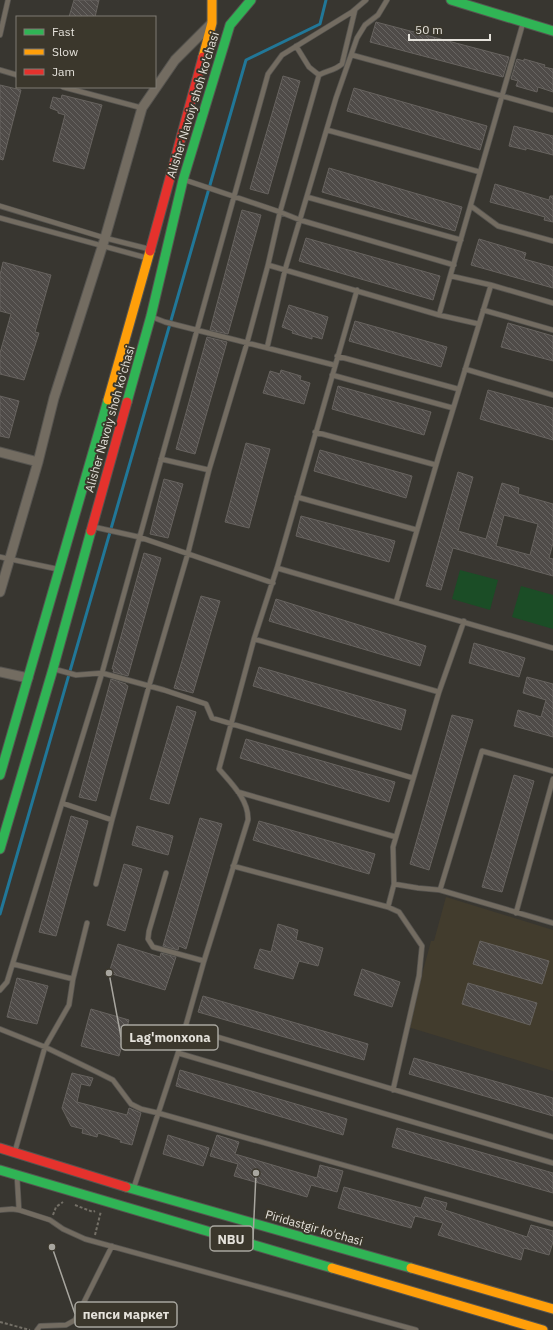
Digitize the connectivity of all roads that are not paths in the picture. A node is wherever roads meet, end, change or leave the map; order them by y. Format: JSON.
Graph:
{"nodes":[{"id":1,"x":8,"y":0,"type":"edge"},
{"id":2,"x":212,"y":0,"type":"edge"},
{"id":3,"x":251,"y":0,"type":"edge"},
{"id":4,"x":366,"y":0,"type":"edge"},
{"id":5,"x":387,"y":0,"type":"edge"},
{"id":6,"x":451,"y":0,"type":"edge"},
{"id":7,"x":477,"y":0,"type":"edge"},
{"id":8,"x":355,"y":10,"type":"junction"},
{"id":9,"x":212,"y":22,"type":"junction"},
{"id":10,"x":524,"y":23,"type":"junction"},
{"id":11,"x":553,"y":23,"type":"edge"},
{"id":12,"x":553,"y":31,"type":"edge"},
{"id":13,"x":0,"y":35,"type":"edge"},
{"id":14,"x":296,"y":46,"type":"junction"},
{"id":15,"x":352,"y":55,"type":"junction"},
{"id":16,"x":0,"y":70,"type":"edge"},
{"id":17,"x":16,"y":75,"type":"edge"},
{"id":18,"x":319,"y":75,"type":"junction"},
{"id":19,"x":67,"y":88,"type":"edge"},
{"id":20,"x":156,"y":88,"type":"edge"},
{"id":21,"x":156,"y":88,"type":"edge"},
{"id":22,"x":503,"y":96,"type":"junction"},
{"id":23,"x":142,"y":108,"type":"junction"},
{"id":24,"x":553,"y":110,"type":"edge"},
{"id":25,"x":326,"y":130,"type":"junction"},
{"id":26,"x":480,"y":172,"type":"junction"},
{"id":27,"x":183,"y":180,"type":"junction"},
{"id":28,"x":234,"y":196,"type":"junction"},
{"id":29,"x":307,"y":197,"type":"junction"},
{"id":30,"x":0,"y":206,"type":"edge"},
{"id":31,"x":470,"y":206,"type":"junction"},
{"id":32,"x":280,"y":212,"type":"junction"},
{"id":33,"x":0,"y":218,"type":"edge"},
{"id":34,"x":300,"y":220,"type":"junction"},
{"id":35,"x":461,"y":240,"type":"junction"},
{"id":36,"x":553,"y":241,"type":"edge"},
{"id":37,"x":104,"y":242,"type":"junction"},
{"id":38,"x":149,"y":254,"type":"junction"},
{"id":39,"x":268,"y":265,"type":"junction"},
{"id":40,"x":454,"y":265,"type":"junction"},
{"id":41,"x":285,"y":270,"type":"junction"},
{"id":42,"x":451,"y":276,"type":"junction"},
{"id":43,"x":491,"y":285,"type":"junction"},
{"id":44,"x":357,"y":290,"type":"junction"},
{"id":45,"x":553,"y":303,"type":"edge"},
{"id":46,"x":483,"y":310,"type":"junction"},
{"id":47,"x":439,"y":314,"type":"junction"},
{"id":48,"x":151,"y":316,"type":"junction"},
{"id":49,"x":479,"y":324,"type":"junction"},
{"id":50,"x":197,"y":330,"type":"junction"},
{"id":51,"x":553,"y":330,"type":"edge"},
{"id":52,"x":247,"y":343,"type":"junction"},
{"id":53,"x":267,"y":348,"type":"junction"},
{"id":54,"x":337,"y":356,"type":"junction"},
{"id":55,"x":334,"y":365,"type":"junction"},
{"id":56,"x":465,"y":369,"type":"junction"},
{"id":57,"x":332,"y":375,"type":"junction"},
{"id":58,"x":458,"y":389,"type":"junction"},
{"id":59,"x":553,"y":395,"type":"edge"},
{"id":60,"x":453,"y":408,"type":"junction"},
{"id":61,"x":315,"y":432,"type":"junction"},
{"id":62,"x":0,"y":452,"type":"edge"},
{"id":63,"x":161,"y":459,"type":"junction"},
{"id":64,"x":38,"y":462,"type":"junction"},
{"id":65,"x":436,"y":465,"type":"junction"},
{"id":66,"x":209,"y":470,"type":"junction"},
{"id":67,"x":297,"y":497,"type":"junction"},
{"id":68,"x":93,"y":527,"type":"junction"},
{"id":69,"x":417,"y":530,"type":"junction"},
{"id":70,"x":139,"y":537,"type":"junction"},
{"id":71,"x":188,"y":553,"type":"junction"},
{"id":72,"x":4,"y":558,"type":"edge"},
{"id":73,"x":277,"y":568,"type":"junction"},
{"id":74,"x":59,"y":569,"type":"junction"},
{"id":75,"x":273,"y":583,"type":"junction"},
{"id":76,"x":0,"y":592,"type":"edge"},
{"id":77,"x":396,"y":602,"type":"junction"},
{"id":78,"x":464,"y":621,"type":"junction"},
{"id":79,"x":254,"y":639,"type":"junction"},
{"id":80,"x":553,"y":648,"type":"edge"},
{"id":81,"x":57,"y":670,"type":"junction"},
{"id":82,"x":0,"y":672,"type":"edge"},
{"id":83,"x":102,"y":673,"type":"junction"},
{"id":84,"x":28,"y":678,"type":"junction"},
{"id":85,"x":148,"y":686,"type":"junction"},
{"id":86,"x":439,"y":692,"type":"junction"},
{"id":87,"x":231,"y":724,"type":"junction"},
{"id":88,"x":553,"y":771,"type":"edge"},
{"id":89,"x":0,"y":775,"type":"edge"},
{"id":90,"x":413,"y":778,"type":"junction"},
{"id":91,"x":553,"y":779,"type":"edge"},
{"id":92,"x":238,"y":792,"type":"junction"},
{"id":93,"x":62,"y":803,"type":"junction"},
{"id":94,"x":112,"y":820,"type":"junction"},
{"id":95,"x":396,"y":837,"type":"junction"},
{"id":96,"x":0,"y":849,"type":"edge"},
{"id":97,"x":233,"y":866,"type":"junction"},
{"id":98,"x":166,"y":873,"type":"dead end"},
{"id":99,"x":96,"y":884,"type":"dead end"},
{"id":100,"x":394,"y":884,"type":"junction"},
{"id":101,"x":440,"y":890,"type":"junction"},
{"id":102,"x":388,"y":907,"type":"junction"},
{"id":103,"x":516,"y":913,"type":"junction"},
{"id":104,"x":87,"y":923,"type":"dead end"},
{"id":105,"x":553,"y":923,"type":"edge"},
{"id":106,"x":204,"y":961,"type":"junction"},
{"id":107,"x":12,"y":964,"type":"junction"},
{"id":108,"x":73,"y":979,"type":"junction"},
{"id":109,"x":0,"y":990,"type":"edge"},
{"id":110,"x":184,"y":1028,"type":"junction"},
{"id":111,"x":0,"y":1029,"type":"edge"},
{"id":112,"x":45,"y":1047,"type":"junction"},
{"id":113,"x":178,"y":1053,"type":"junction"},
{"id":114,"x":393,"y":1090,"type":"junction"},
{"id":115,"x":158,"y":1113,"type":"junction"},
{"id":116,"x":553,"y":1137,"type":"edge"},
{"id":117,"x":0,"y":1140,"type":"edge"},
{"id":118,"x":0,"y":1148,"type":"edge"},
{"id":119,"x":12,"y":1152,"type":"junction"},
{"id":120,"x":553,"y":1163,"type":"edge"},
{"id":121,"x":0,"y":1170,"type":"edge"},
{"id":122,"x":17,"y":1174,"type":"junction"},
{"id":123,"x":133,"y":1189,"type":"junction"},
{"id":124,"x":0,"y":1210,"type":"edge"},
{"id":125,"x":19,"y":1210,"type":"junction"},
{"id":126,"x":553,"y":1224,"type":"edge"},
{"id":127,"x":112,"y":1246,"type":"junction"},
{"id":128,"x":553,"y":1309,"type":"edge"},
{"id":129,"x":37,"y":1330,"type":"edge"},
{"id":130,"x":416,"y":1330,"type":"edge"},
{"id":131,"x":543,"y":1330,"type":"edge"}],
"edges":[{"from":1,"to":13,"type":"lane"},
{"from":2,"to":9,"type":"main road","name":"Alisher Navoiy shoh ko'chasi"},
{"from":3,"to":27,"type":"main road","name":"Alisher Navoiy shoh ko'chasi"},
{"from":4,"to":8,"type":"lane"},
{"from":5,"to":15,"type":"lane"},
{"from":6,"to":10,"type":"main road"},
{"from":7,"to":11,"type":"main road"},
{"from":8,"to":14,"type":"lane"},
{"from":8,"to":18,"type":"lane"},
{"from":9,"to":20,"type":"street"},
{"from":9,"to":38,"type":"main road","name":"Alisher Navoiy shoh ko'chasi"},
{"from":10,"to":12,"type":"main road"},
{"from":10,"to":22,"type":"lane"},
{"from":14,"to":18,"type":"lane"},
{"from":14,"to":28,"type":"lane"},
{"from":15,"to":22,"type":"lane"},
{"from":15,"to":25,"type":"lane"},
{"from":16,"to":17,"type":"lane"},
{"from":18,"to":32,"type":"lane"},
{"from":19,"to":23,"type":"lane"},
{"from":21,"to":23,"type":"street"},
{"from":22,"to":24,"type":"lane"},
{"from":22,"to":26,"type":"lane"},
{"from":23,"to":37,"type":"street"},
{"from":25,"to":26,"type":"lane"},
{"from":25,"to":29,"type":"lane"},
{"from":26,"to":31,"type":"lane"},
{"from":27,"to":28,"type":"lane"},
{"from":27,"to":48,"type":"main road","name":"Alisher Navoiy shoh ko'chasi"},
{"from":28,"to":32,"type":"lane"},
{"from":28,"to":50,"type":"lane"},
{"from":29,"to":34,"type":"lane"},
{"from":29,"to":35,"type":"lane"},
{"from":30,"to":37,"type":"lane"},
{"from":31,"to":35,"type":"lane"},
{"from":31,"to":36,"type":"lane"},
{"from":32,"to":34,"type":"lane"},
{"from":32,"to":39,"type":"lane"},
{"from":33,"to":37,"type":"lane"},
{"from":34,"to":40,"type":"lane"},
{"from":34,"to":41,"type":"lane"},
{"from":35,"to":40,"type":"lane"},
{"from":37,"to":38,"type":"lane"},
{"from":37,"to":38,"type":"lane"},
{"from":37,"to":64,"type":"street"},
{"from":38,"to":74,"type":"main road","name":"Alisher Navoiy shoh ko'chasi"},
{"from":39,"to":41,"type":"lane"},
{"from":39,"to":52,"type":"lane"},
{"from":40,"to":42,"type":"lane"},
{"from":41,"to":44,"type":"lane"},
{"from":41,"to":53,"type":"lane"},
{"from":42,"to":43,"type":"lane"},
{"from":42,"to":47,"type":"lane"},
{"from":43,"to":45,"type":"lane"},
{"from":43,"to":46,"type":"lane"},
{"from":44,"to":47,"type":"lane"},
{"from":44,"to":54,"type":"lane"},
{"from":46,"to":49,"type":"lane"},
{"from":46,"to":51,"type":"lane"},
{"from":47,"to":49,"type":"lane"},
{"from":48,"to":50,"type":"lane"},
{"from":48,"to":68,"type":"main road","name":"Alisher Navoiy shoh ko'chasi"},
{"from":49,"to":56,"type":"lane"},
{"from":50,"to":52,"type":"lane"},
{"from":50,"to":63,"type":"lane"},
{"from":52,"to":53,"type":"lane"},
{"from":52,"to":66,"type":"lane"},
{"from":53,"to":55,"type":"lane"},
{"from":54,"to":55,"type":"lane"},
{"from":54,"to":58,"type":"lane"},
{"from":55,"to":57,"type":"lane"},
{"from":56,"to":58,"type":"lane"},
{"from":56,"to":59,"type":"lane"},
{"from":57,"to":60,"type":"lane"},
{"from":57,"to":61,"type":"lane"},
{"from":58,"to":60,"type":"lane"},
{"from":60,"to":65,"type":"lane"},
{"from":61,"to":65,"type":"lane"},
{"from":61,"to":67,"type":"lane"},
{"from":62,"to":64,"type":"street"},
{"from":63,"to":66,"type":"lane"},
{"from":63,"to":70,"type":"lane"},
{"from":64,"to":72,"type":"street"},
{"from":65,"to":69,"type":"lane"},
{"from":66,"to":71,"type":"lane"},
{"from":67,"to":69,"type":"lane"},
{"from":67,"to":73,"type":"lane"},
{"from":68,"to":70,"type":"lane"},
{"from":68,"to":81,"type":"main road","name":"Alisher Navoiy shoh ko'chasi"},
{"from":69,"to":77,"type":"lane"},
{"from":70,"to":71,"type":"lane"},
{"from":70,"to":83,"type":"lane"},
{"from":71,"to":75,"type":"lane"},
{"from":71,"to":85,"type":"lane"},
{"from":72,"to":74,"type":"lane"},
{"from":72,"to":76,"type":"street"},
{"from":73,"to":75,"type":"lane"},
{"from":73,"to":77,"type":"lane"},
{"from":74,"to":84,"type":"main road","name":"Alisher Navoiy shoh ko'chasi"},
{"from":75,"to":79,"type":"lane"},
{"from":77,"to":78,"type":"lane"},
{"from":78,"to":80,"type":"lane"},
{"from":78,"to":86,"type":"lane"},
{"from":79,"to":86,"type":"lane"},
{"from":79,"to":87,"type":"lane"},
{"from":81,"to":83,"type":"lane"},
{"from":81,"to":96,"type":"main road","name":"Alisher Navoiy shoh ko'chasi"},
{"from":82,"to":84,"type":"street"},
{"from":83,"to":85,"type":"lane"},
{"from":83,"to":93,"type":"lane"},
{"from":84,"to":89,"type":"main road","name":"Alisher Navoiy shoh ko'chasi"},
{"from":85,"to":87,"type":"lane"},
{"from":85,"to":94,"type":"lane"},
{"from":86,"to":90,"type":"lane"},
{"from":87,"to":90,"type":"lane"},
{"from":87,"to":92,"type":"lane"},
{"from":88,"to":101,"type":"lane"},
{"from":90,"to":95,"type":"lane"},
{"from":91,"to":103,"type":"lane"},
{"from":92,"to":95,"type":"lane"},
{"from":92,"to":97,"type":"lane"},
{"from":93,"to":94,"type":"lane"},
{"from":93,"to":107,"type":"lane"},
{"from":94,"to":99,"type":"lane"},
{"from":95,"to":100,"type":"lane"},
{"from":97,"to":102,"type":"lane"},
{"from":97,"to":106,"type":"lane"},
{"from":98,"to":106,"type":"lane"},
{"from":100,"to":101,"type":"lane"},
{"from":100,"to":102,"type":"lane"},
{"from":101,"to":103,"type":"lane"},
{"from":102,"to":114,"type":"lane"},
{"from":103,"to":105,"type":"lane"},
{"from":104,"to":108,"type":"lane"},
{"from":106,"to":110,"type":"lane"},
{"from":107,"to":108,"type":"lane"},
{"from":107,"to":109,"type":"lane"},
{"from":108,"to":112,"type":"lane"},
{"from":110,"to":113,"type":"lane"},
{"from":110,"to":114,"type":"lane"},
{"from":111,"to":112,"type":"lane"},
{"from":112,"to":115,"type":"lane"},
{"from":112,"to":119,"type":"lane"},
{"from":113,"to":115,"type":"lane"},
{"from":113,"to":120,"type":"lane"},
{"from":114,"to":116,"type":"lane"},
{"from":115,"to":123,"type":"lane"},
{"from":115,"to":126,"type":"lane"},
{"from":117,"to":119,"type":"main road"},
{"from":118,"to":119,"type":"main road","name":"Piridastgir ko'chasi"},
{"from":119,"to":123,"type":"main road","name":"Piridastgir ko'chasi"},
{"from":121,"to":122,"type":"main road"},
{"from":122,"to":125,"type":"lane"},
{"from":122,"to":131,"type":"main road"},
{"from":123,"to":128,"type":"main road","name":"Piridastgir ko'chasi"},
{"from":124,"to":125,"type":"lane"},
{"from":125,"to":127,"type":"lane"},
{"from":127,"to":129,"type":"lane"},
{"from":127,"to":130,"type":"lane"}]}
